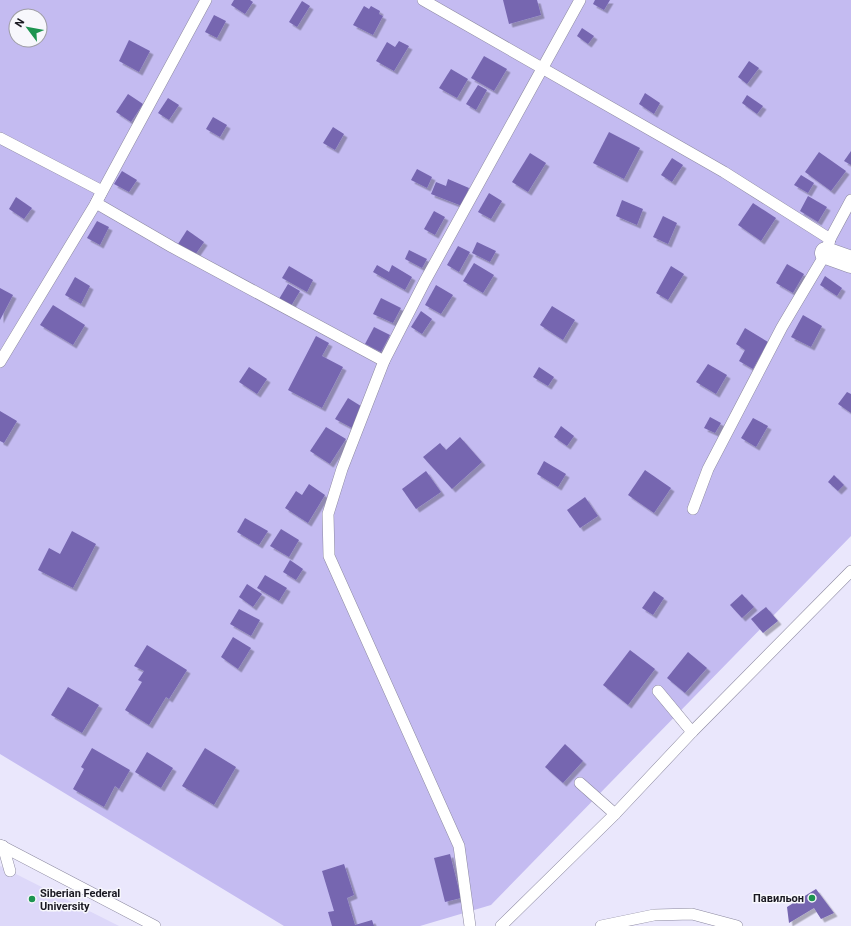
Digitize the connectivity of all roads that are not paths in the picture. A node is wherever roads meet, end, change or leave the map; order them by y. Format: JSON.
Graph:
{"nodes":[{"id":1,"x":206,"y":0,"type":"edge"},
{"id":2,"x":423,"y":0,"type":"edge"},
{"id":3,"x":580,"y":0,"type":"edge"},
{"id":4,"x":542,"y":67,"type":"junction"},
{"id":5,"x":0,"y":138,"type":"edge"},
{"id":6,"x":102,"y":191,"type":"junction"},
{"id":7,"x":851,"y":200,"type":"edge"},
{"id":8,"x":96,"y":203,"type":"junction"},
{"id":9,"x":828,"y":246,"type":"junction"},
{"id":10,"x":851,"y":262,"type":"edge"},
{"id":11,"x":384,"y":361,"type":"junction"},
{"id":12,"x":0,"y":362,"type":"edge"},
{"id":13,"x":693,"y":509,"type":"dead end"},
{"id":14,"x":851,"y":571,"type":"edge"},
{"id":15,"x":658,"y":691,"type":"dead end"},
{"id":16,"x":692,"y":732,"type":"junction"},
{"id":17,"x":580,"y":783,"type":"dead end"},
{"id":18,"x":615,"y":814,"type":"junction"},
{"id":19,"x":1,"y":845,"type":"edge"},
{"id":20,"x":10,"y":871,"type":"dead end"},
{"id":21,"x":155,"y":926,"type":"edge"},
{"id":22,"x":470,"y":926,"type":"edge"},
{"id":23,"x":501,"y":926,"type":"edge"},
{"id":24,"x":602,"y":926,"type":"edge"},
{"id":25,"x":736,"y":926,"type":"edge"}],
"edges":[{"from":1,"to":6,"type":"lane"},
{"from":2,"to":4,"type":"lane"},
{"from":3,"to":4,"type":"lane"},
{"from":4,"to":9,"type":"lane"},
{"from":4,"to":11,"type":"lane"},
{"from":5,"to":6,"type":"lane"},
{"from":6,"to":8,"type":"lane"},
{"from":7,"to":9,"type":"lane"},
{"from":8,"to":11,"type":"lane"},
{"from":8,"to":12,"type":"lane"},
{"from":9,"to":10,"type":"street"},
{"from":9,"to":13,"type":"lane"},
{"from":11,"to":22,"type":"lane"},
{"from":14,"to":16,"type":"lane"},
{"from":15,"to":16,"type":"lane"},
{"from":16,"to":18,"type":"lane"},
{"from":17,"to":18,"type":"lane"},
{"from":18,"to":23,"type":"lane"},
{"from":19,"to":20,"type":"lane"},
{"from":19,"to":21,"type":"lane"},
{"from":24,"to":25,"type":"lane"}]}
